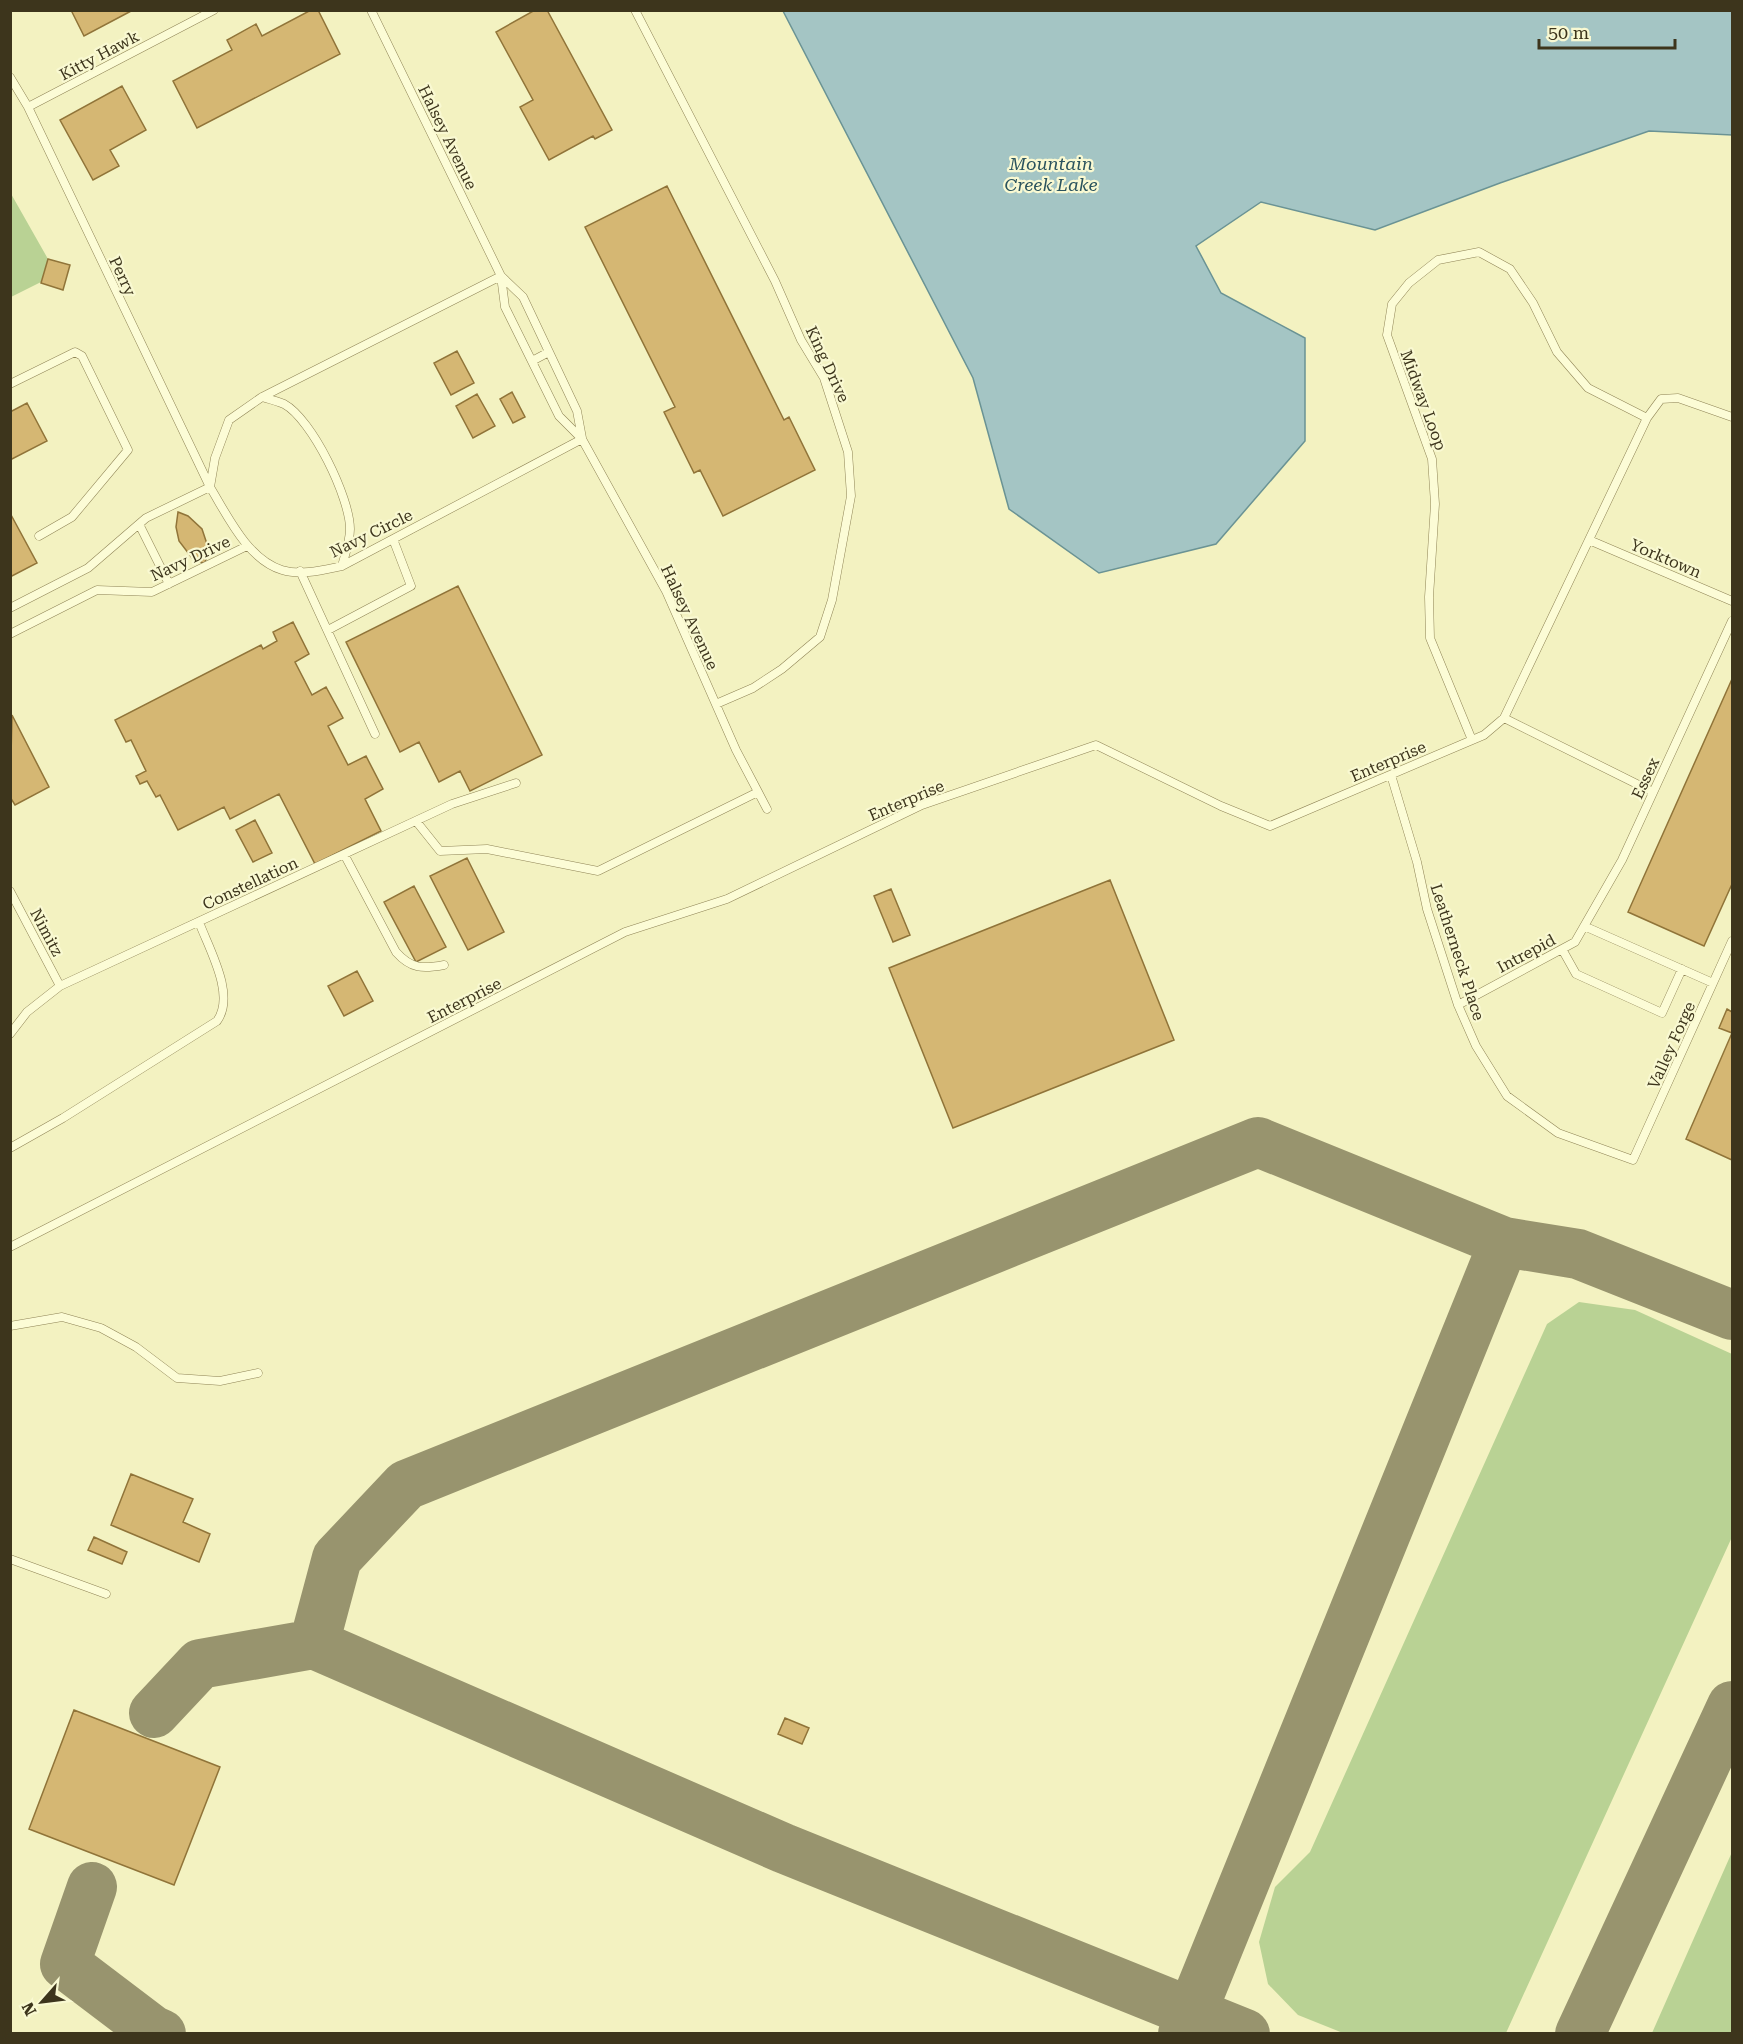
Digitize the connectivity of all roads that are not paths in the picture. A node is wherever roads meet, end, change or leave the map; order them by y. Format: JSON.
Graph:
{"nodes":[{"id":1,"x":214,"y":10,"type":"edge"},
{"id":2,"x":371,"y":10,"type":"edge"},
{"id":3,"x":635,"y":10,"type":"edge"},
{"id":4,"x":10,"y":77,"type":"edge"},
{"id":5,"x":28,"y":107,"type":"junction"},
{"id":6,"x":501,"y":276,"type":"junction"},
{"id":7,"x":549,"y":352,"type":"junction"},
{"id":8,"x":532,"y":361,"type":"junction"},
{"id":9,"x":10,"y":384,"type":"edge"},
{"id":10,"x":262,"y":397,"type":"junction"},
{"id":11,"x":1732,"y":417,"type":"edge"},
{"id":12,"x":1647,"y":418,"type":"junction"},
{"id":13,"x":582,"y":440,"type":"junction"},
{"id":14,"x":210,"y":487,"type":"junction"},
{"id":15,"x":139,"y":524,"type":"junction"},
{"id":16,"x":39,"y":536,"type":"dead end"},
{"id":17,"x":393,"y":539,"type":"junction"},
{"id":18,"x":1588,"y":540,"type":"junction"},
{"id":19,"x":247,"y":546,"type":"junction"},
{"id":20,"x":342,"y":566,"type":"junction"},
{"id":21,"x":300,"y":571,"type":"junction"},
{"id":22,"x":169,"y":584,"type":"junction"},
{"id":23,"x":1732,"y":601,"type":"edge"},
{"id":24,"x":10,"y":608,"type":"edge"},
{"id":25,"x":1732,"y":621,"type":"edge"},
{"id":26,"x":328,"y":630,"type":"junction"},
{"id":27,"x":10,"y":634,"type":"edge"},
{"id":28,"x":716,"y":704,"type":"junction"},
{"id":29,"x":1504,"y":718,"type":"junction"},
{"id":30,"x":375,"y":734,"type":"dead end"},
{"id":31,"x":1472,"y":740,"type":"junction"},
{"id":32,"x":1391,"y":776,"type":"junction"},
{"id":33,"x":516,"y":783,"type":"dead end"},
{"id":34,"x":758,"y":792,"type":"junction"},
{"id":35,"x":1653,"y":792,"type":"junction"},
{"id":36,"x":767,"y":809,"type":"dead end"},
{"id":37,"x":416,"y":821,"type":"junction"},
{"id":38,"x":344,"y":854,"type":"junction"},
{"id":39,"x":10,"y":891,"type":"edge"},
{"id":40,"x":199,"y":922,"type":"junction"},
{"id":41,"x":1584,"y":926,"type":"junction"},
{"id":42,"x":1732,"y":941,"type":"edge"},
{"id":43,"x":1575,"y":942,"type":"joint"},
{"id":44,"x":1562,"y":949,"type":"junction"},
{"id":45,"x":444,"y":965,"type":"dead end"},
{"id":46,"x":1682,"y":969,"type":"junction"},
{"id":47,"x":1713,"y":983,"type":"junction"},
{"id":48,"x":60,"y":986,"type":"junction"},
{"id":49,"x":1458,"y":1005,"type":"junction"},
{"id":50,"x":10,"y":1034,"type":"edge"},
{"id":51,"x":10,"y":1148,"type":"edge"},
{"id":52,"x":1633,"y":1160,"type":"joint"},
{"id":53,"x":10,"y":1247,"type":"edge"},
{"id":54,"x":10,"y":1326,"type":"edge"},
{"id":55,"x":258,"y":1373,"type":"dead end"},
{"id":56,"x":10,"y":1559,"type":"edge"},
{"id":57,"x":106,"y":1594,"type":"dead end"}],
"edges":[{"from":1,"to":5,"type":"lane","name":"Kitty Hawk"},
{"from":2,"to":6,"type":"lane","name":"Halsey Avenue"},
{"from":3,"to":28,"type":"lane","name":"King Drive"},
{"from":4,"to":5,"type":"lane","name":"Perry"},
{"from":5,"to":14,"type":"lane","name":"Perry"},
{"from":6,"to":7,"type":"lane","name":"Halsey Avenue"},
{"from":6,"to":8,"type":"lane","name":"Halsey Avenue"},
{"from":6,"to":10,"type":"lane"},
{"from":7,"to":8,"type":"lane"},
{"from":7,"to":13,"type":"lane","name":"Halsey Avenue"},
{"from":8,"to":13,"type":"lane","name":"Halsey Avenue"},
{"from":9,"to":16,"type":"lane"},
{"from":10,"to":14,"type":"lane"},
{"from":10,"to":20,"type":"lane"},
{"from":11,"to":12,"type":"lane","name":"Enterprise"},
{"from":12,"to":18,"type":"lane","name":"Enterprise"},
{"from":12,"to":31,"type":"lane","name":"Midway Loop"},
{"from":13,"to":17,"type":"lane","name":"Navy Circle"},
{"from":13,"to":28,"type":"lane","name":"Halsey Avenue"},
{"from":14,"to":15,"type":"lane"},
{"from":14,"to":19,"type":"lane","name":"Navy Circle"},
{"from":15,"to":22,"type":"lane"},
{"from":15,"to":24,"type":"lane"},
{"from":17,"to":20,"type":"lane","name":"Navy Circle"},
{"from":17,"to":26,"type":"lane"},
{"from":18,"to":23,"type":"lane","name":"Yorktown"},
{"from":18,"to":29,"type":"lane","name":"Enterprise"},
{"from":19,"to":21,"type":"lane","name":"Navy Circle"},
{"from":19,"to":22,"type":"lane","name":"Navy Drive"},
{"from":20,"to":21,"type":"lane","name":"Navy Circle"},
{"from":21,"to":26,"type":"lane"},
{"from":22,"to":27,"type":"lane","name":"Navy Drive"},
{"from":25,"to":35,"type":"lane","name":"Essex"},
{"from":26,"to":30,"type":"lane"},
{"from":28,"to":34,"type":"lane","name":"Halsey Avenue"},
{"from":29,"to":31,"type":"lane","name":"Enterprise"},
{"from":29,"to":35,"type":"lane"},
{"from":31,"to":32,"type":"lane","name":"Enterprise"},
{"from":32,"to":49,"type":"lane","name":"Leatherneck Place"},
{"from":32,"to":53,"type":"lane","name":"Enterprise"},
{"from":33,"to":37,"type":"lane","name":"Constellation"},
{"from":34,"to":36,"type":"lane","name":"Halsey Avenue"},
{"from":34,"to":37,"type":"lane"},
{"from":35,"to":41,"type":"lane","name":"Essex"},
{"from":37,"to":38,"type":"lane","name":"Constellation"},
{"from":38,"to":40,"type":"lane","name":"Constellation"},
{"from":38,"to":45,"type":"lane"},
{"from":39,"to":48,"type":"lane","name":"Nimitz"},
{"from":40,"to":48,"type":"lane","name":"Constellation"},
{"from":40,"to":51,"type":"lane"},
{"from":41,"to":43,"type":"lane","name":"Essex"},
{"from":41,"to":46,"type":"lane"},
{"from":42,"to":47,"type":"lane","name":"Valley Forge"},
{"from":43,"to":44,"type":"lane","name":"Intrepid"},
{"from":44,"to":46,"type":"lane"},
{"from":44,"to":49,"type":"lane","name":"Intrepid"},
{"from":46,"to":47,"type":"lane"},
{"from":47,"to":52,"type":"lane","name":"Valley Forge"},
{"from":48,"to":50,"type":"lane","name":"Constellation"},
{"from":49,"to":52,"type":"lane","name":"Leatherneck Place"},
{"from":54,"to":55,"type":"lane"},
{"from":56,"to":57,"type":"lane"}]}
